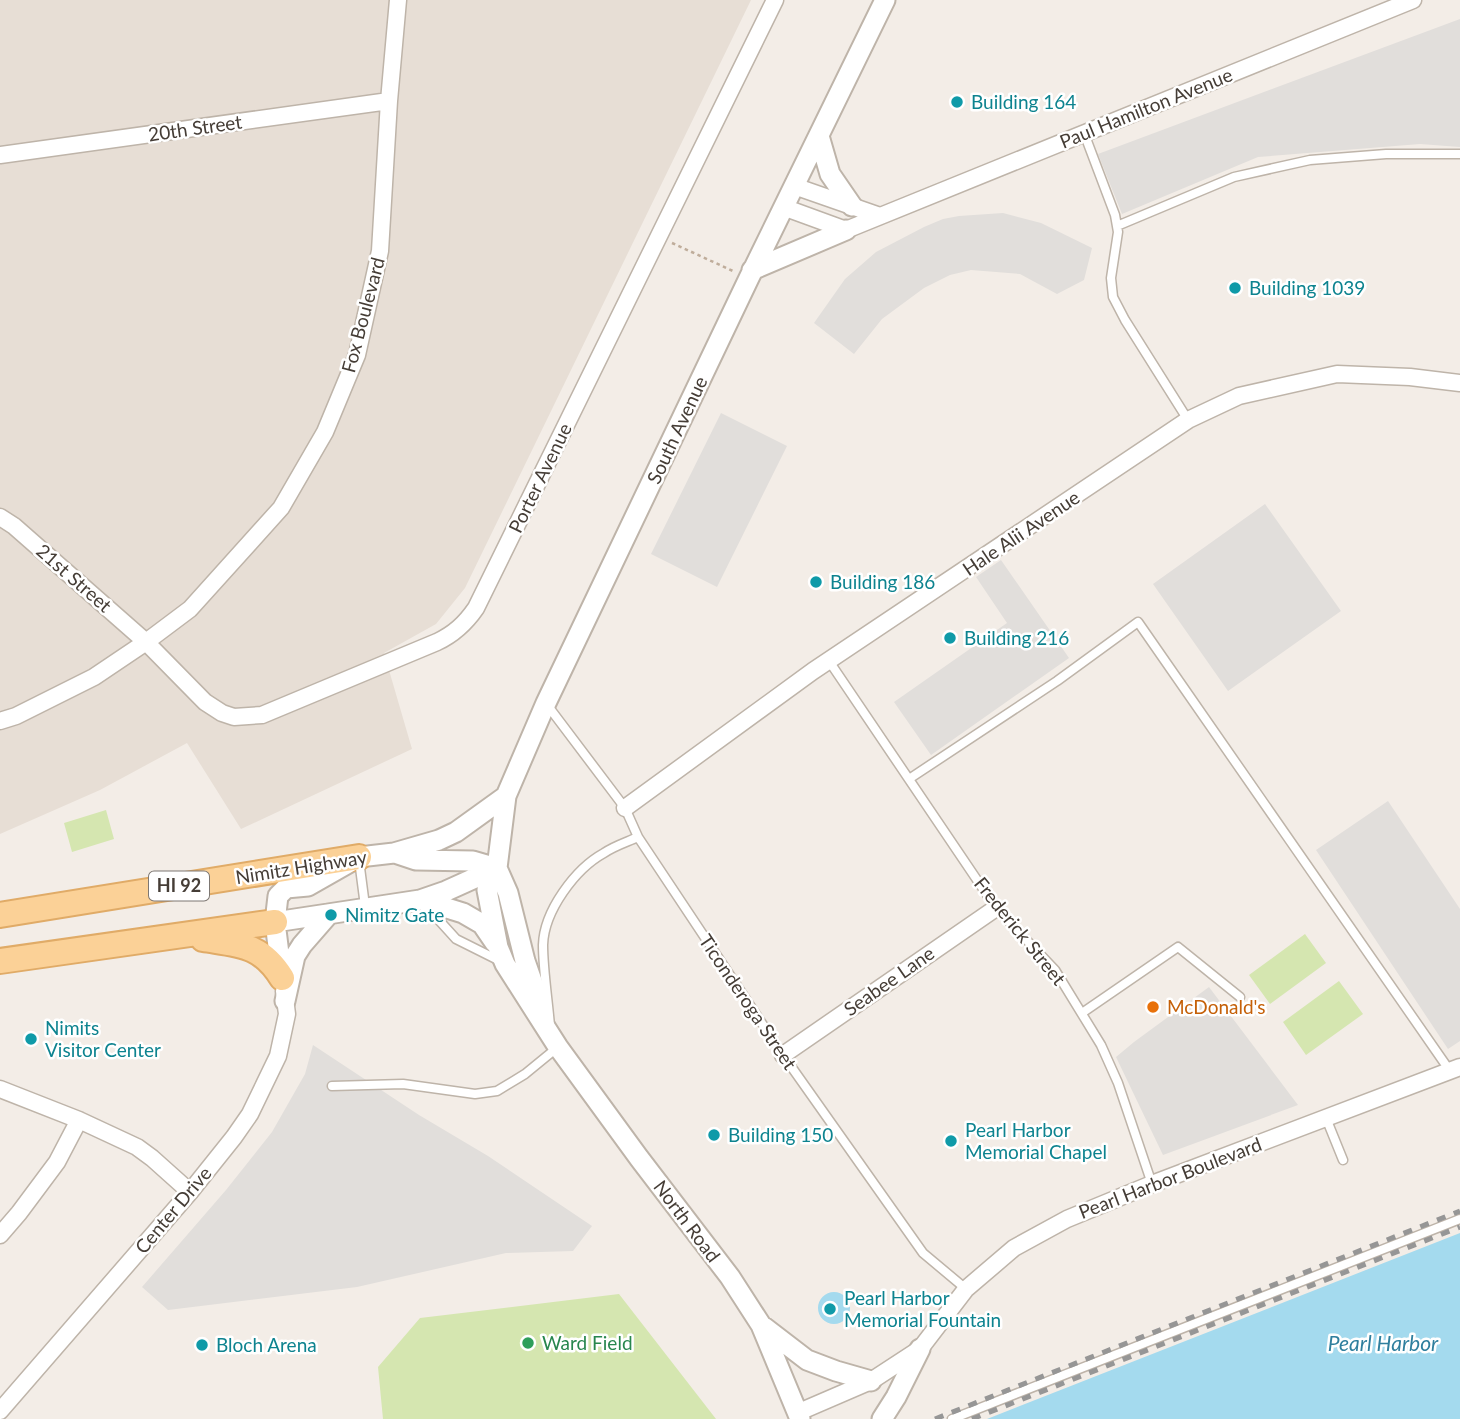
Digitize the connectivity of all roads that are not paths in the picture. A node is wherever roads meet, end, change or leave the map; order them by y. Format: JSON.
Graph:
{"nodes":[{"id":1,"x":398,"y":0,"type":"edge"},
{"id":2,"x":775,"y":0,"type":"edge"},
{"id":3,"x":885,"y":0,"type":"edge"},
{"id":4,"x":1413,"y":0,"type":"edge"},
{"id":5,"x":389,"y":101,"type":"junction"},
{"id":6,"x":1084,"y":133,"type":"junction"},
{"id":7,"x":819,"y":136,"type":"junction"},
{"id":8,"x":1460,"y":154,"type":"edge"},
{"id":9,"x":0,"y":155,"type":"edge"},
{"id":10,"x":794,"y":186,"type":"junction"},
{"id":11,"x":783,"y":206,"type":"junction"},
{"id":12,"x":852,"y":206,"type":"junction"},
{"id":13,"x":880,"y":216,"type":"junction"},
{"id":14,"x":1117,"y":226,"type":"junction"},
{"id":15,"x":846,"y":230,"type":"junction"},
{"id":16,"x":751,"y":274,"type":"junction"},
{"id":17,"x":1460,"y":383,"type":"edge"},
{"id":18,"x":1188,"y":420,"type":"junction"},
{"id":19,"x":0,"y":517,"type":"edge"},
{"id":20,"x":146,"y":642,"type":"junction"},
{"id":21,"x":829,"y":661,"type":"junction"},
{"id":22,"x":546,"y":703,"type":"junction"},
{"id":23,"x":0,"y":722,"type":"edge"},
{"id":24,"x":909,"y":779,"type":"junction"},
{"id":25,"x":506,"y":796,"type":"junction"},
{"id":26,"x":625,"y":808,"type":"junction"},
{"id":27,"x":638,"y":837,"type":"junction"},
{"id":28,"x":394,"y":853,"type":"junction"},
{"id":29,"x":359,"y":857,"type":"junction"},
{"id":30,"x":497,"y":868,"type":"junction"},
{"id":31,"x":420,"y":900,"type":"junction"},
{"id":32,"x":996,"y":908,"type":"junction"},
{"id":33,"x":366,"y":909,"type":"junction"},
{"id":34,"x":0,"y":915,"type":"edge"},
{"id":35,"x":329,"y":915,"type":"junction"},
{"id":36,"x":275,"y":922,"type":"junction"},
{"id":37,"x":182,"y":935,"type":"junction"},
{"id":38,"x":502,"y":956,"type":"junction"},
{"id":39,"x":0,"y":961,"type":"edge"},
{"id":40,"x":283,"y":990,"type":"junction"},
{"id":41,"x":1240,"y":997,"type":"dead end"},
{"id":42,"x":1082,"y":1013,"type":"junction"},
{"id":43,"x":554,"y":1041,"type":"junction"},
{"id":44,"x":783,"y":1055,"type":"junction"},
{"id":45,"x":1455,"y":1069,"type":"edge"},
{"id":46,"x":332,"y":1086,"type":"dead end"},
{"id":47,"x":0,"y":1089,"type":"edge"},
{"id":48,"x":1326,"y":1118,"type":"junction"},
{"id":49,"x":79,"y":1120,"type":"junction"},
{"id":50,"x":1343,"y":1160,"type":"dead end"},
{"id":51,"x":1152,"y":1184,"type":"junction"},
{"id":52,"x":190,"y":1192,"type":"junction"},
{"id":53,"x":1460,"y":1219,"type":"edge"},
{"id":54,"x":0,"y":1235,"type":"edge"},
{"id":55,"x":965,"y":1289,"type":"junction"},
{"id":56,"x":761,"y":1325,"type":"junction"},
{"id":57,"x":920,"y":1349,"type":"junction"},
{"id":58,"x":871,"y":1381,"type":"junction"},
{"id":59,"x":0,"y":1411,"type":"edge"},
{"id":60,"x":799,"y":1416,"type":"edge"},
{"id":61,"x":882,"y":1419,"type":"edge"},
{"id":62,"x":952,"y":1419,"type":"edge"}],
"edges":[{"from":1,"to":5,"type":"street","name":"Fox Boulevard"},
{"from":2,"to":20,"type":"street","name":"Porter Avenue"},
{"from":3,"to":7,"type":"street","name":"South Avenue"},
{"from":4,"to":6,"type":"street","name":"Paul Hamilton Avenue"},
{"from":5,"to":9,"type":"street","name":"20th Street"},
{"from":5,"to":20,"type":"street","name":"Fox Boulevard"},
{"from":6,"to":13,"type":"street","name":"Paul Hamilton Avenue"},
{"from":6,"to":14,"type":"lane"},
{"from":7,"to":10,"type":"street","name":"South Avenue"},
{"from":7,"to":12,"type":"street"},
{"from":8,"to":14,"type":"lane"},
{"from":10,"to":11,"type":"street","name":"South Avenue"},
{"from":10,"to":12,"type":"street"},
{"from":11,"to":15,"type":"street"},
{"from":11,"to":16,"type":"street","name":"South Avenue"},
{"from":12,"to":13,"type":"street"},
{"from":13,"to":15,"type":"street","name":"Paul Hamilton Avenue"},
{"from":14,"to":18,"type":"lane"},
{"from":15,"to":16,"type":"street"},
{"from":16,"to":22,"type":"street","name":"South Avenue"},
{"from":17,"to":18,"type":"street","name":"Hale Alii Avenue"},
{"from":18,"to":21,"type":"street","name":"Hale Alii Avenue"},
{"from":19,"to":20,"type":"street","name":"21st Street"},
{"from":20,"to":23,"type":"street","name":"Fox Boulevard"},
{"from":21,"to":24,"type":"lane","name":"Frederick Street"},
{"from":21,"to":26,"type":"street","name":"Hale Alii Avenue"},
{"from":22,"to":25,"type":"street","name":"South Avenue"},
{"from":22,"to":26,"type":"lane","name":"Ticonderoga Street"},
{"from":24,"to":32,"type":"lane","name":"Frederick Street"},
{"from":24,"to":45,"type":"lane"},
{"from":25,"to":28,"type":"street"},
{"from":25,"to":30,"type":"street","name":"South Avenue"},
{"from":26,"to":27,"type":"lane","name":"Ticonderoga Street"},
{"from":27,"to":43,"type":"lane"},
{"from":27,"to":44,"type":"lane","name":"Ticonderoga Street"},
{"from":28,"to":29,"type":"street","name":"Nimitz Highway","number":"HI 92"},
{"from":28,"to":30,"type":"street"},
{"from":29,"to":33,"type":"lane"},
{"from":29,"to":34,"type":"main road","name":"Nimitz Highway","number":"HI 92"},
{"from":29,"to":36,"type":"street"},
{"from":30,"to":31,"type":"street"},
{"from":30,"to":38,"type":"street","name":"North Road"},
{"from":30,"to":43,"type":"street","name":"North Road"},
{"from":31,"to":33,"type":"street"},
{"from":31,"to":38,"type":"street"},
{"from":32,"to":42,"type":"lane","name":"Frederick Street"},
{"from":32,"to":44,"type":"street","name":"Seabee Lane"},
{"from":33,"to":35,"type":"street"},
{"from":35,"to":36,"type":"street"},
{"from":35,"to":40,"type":"street"},
{"from":36,"to":37,"type":"main road"},
{"from":36,"to":40,"type":"street"},
{"from":37,"to":39,"type":"main road"},
{"from":37,"to":40,"type":"main road"},
{"from":38,"to":43,"type":"street","name":"North Road"},
{"from":40,"to":52,"type":"street","name":"Center Drive"},
{"from":41,"to":42,"type":"lane"},
{"from":42,"to":51,"type":"lane","name":"Frederick Street"},
{"from":43,"to":46,"type":"lane"},
{"from":43,"to":56,"type":"street","name":"North Road"},
{"from":44,"to":55,"type":"lane","name":"Ticonderoga Street"},
{"from":45,"to":48,"type":"street","name":"Pearl Harbor Boulevard"},
{"from":47,"to":49,"type":"street"},
{"from":48,"to":50,"type":"lane"},
{"from":48,"to":51,"type":"street","name":"Pearl Harbor Boulevard"},
{"from":49,"to":52,"type":"street"},
{"from":49,"to":54,"type":"street"},
{"from":51,"to":55,"type":"street","name":"Pearl Harbor Boulevard"},
{"from":52,"to":59,"type":"street","name":"Center Drive"},
{"from":53,"to":62,"type":"lane"},
{"from":55,"to":57,"type":"street","name":"Pearl Harbor Boulevard"},
{"from":56,"to":58,"type":"street"},
{"from":56,"to":60,"type":"street","name":"North Road"},
{"from":57,"to":58,"type":"street","name":"Pearl Harbor Boulevard"},
{"from":57,"to":61,"type":"street"},
{"from":58,"to":60,"type":"street","name":"Pearl Harbor Boulevard"}]}
